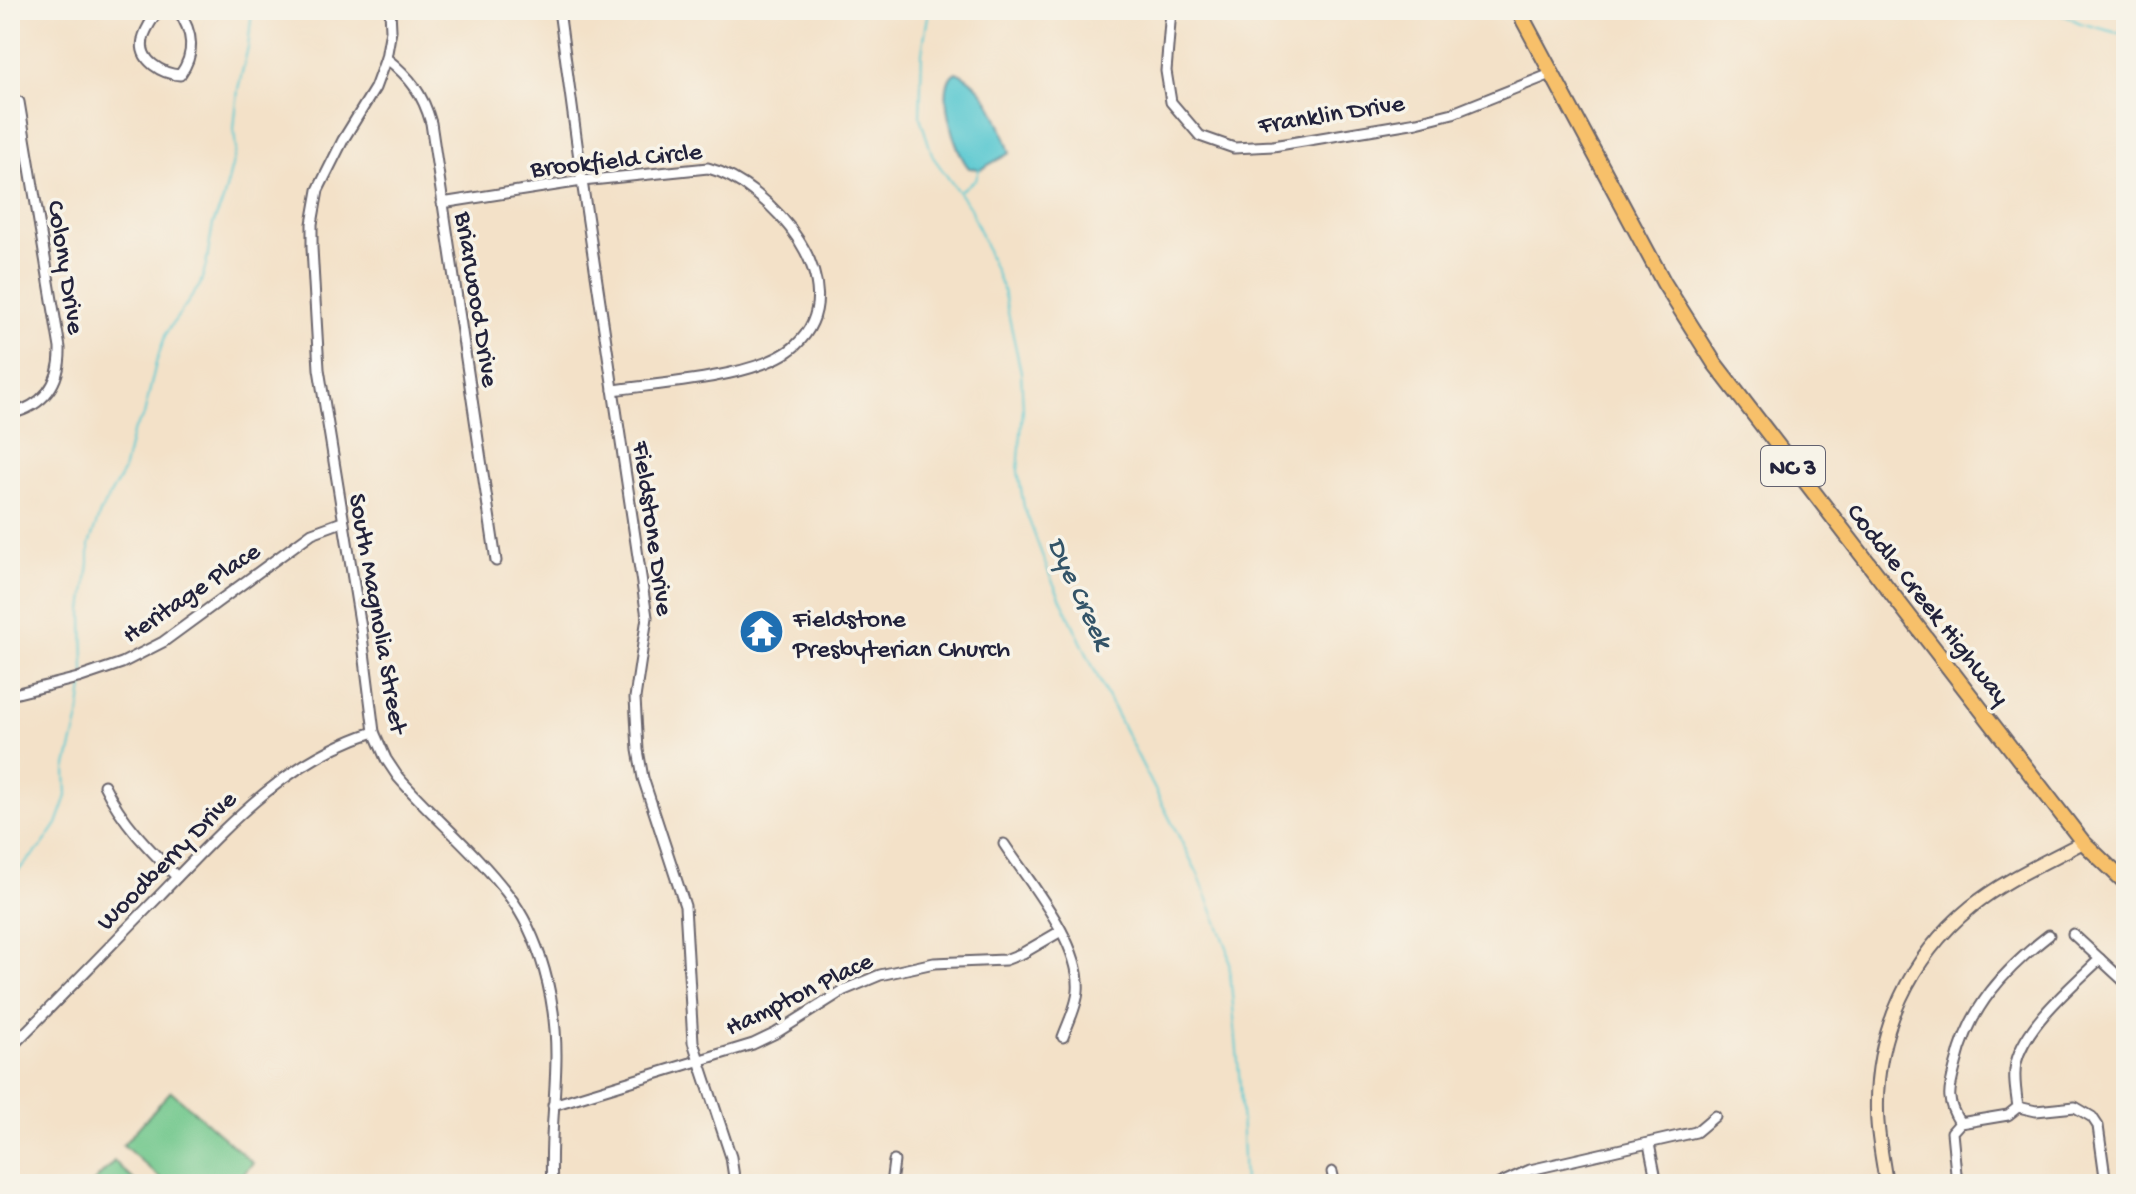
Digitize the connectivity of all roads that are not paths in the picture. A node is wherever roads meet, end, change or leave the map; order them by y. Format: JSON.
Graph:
{"nodes":[{"id":1,"x":158,"y":10,"type":"edge"},
{"id":2,"x":178,"y":10,"type":"edge"},
{"id":3,"x":390,"y":10,"type":"edge"},
{"id":4,"x":559,"y":10,"type":"edge"},
{"id":5,"x":1171,"y":10,"type":"edge"},
{"id":6,"x":1518,"y":10,"type":"edge"},
{"id":7,"x":386,"y":58,"type":"junction"},
{"id":8,"x":1551,"y":74,"type":"junction"},
{"id":9,"x":19,"y":102,"type":"dead end"},
{"id":10,"x":582,"y":181,"type":"junction"},
{"id":11,"x":442,"y":203,"type":"junction"},
{"id":12,"x":613,"y":390,"type":"junction"},
{"id":13,"x":10,"y":414,"type":"edge"},
{"id":14,"x":342,"y":522,"type":"junction"},
{"id":15,"x":496,"y":561,"type":"dead end"},
{"id":16,"x":10,"y":695,"type":"edge"},
{"id":17,"x":374,"y":732,"type":"junction"},
{"id":18,"x":104,"y":785,"type":"dead end"},
{"id":19,"x":2083,"y":842,"type":"junction"},
{"id":20,"x":1004,"y":844,"type":"dead end"},
{"id":21,"x":177,"y":877,"type":"junction"},
{"id":22,"x":2126,"y":883,"type":"edge"},
{"id":23,"x":1061,"y":931,"type":"junction"},
{"id":24,"x":2073,"y":934,"type":"dead end"},
{"id":25,"x":2049,"y":935,"type":"dead end"},
{"id":26,"x":2100,"y":959,"type":"junction"},
{"id":27,"x":2126,"y":983,"type":"edge"},
{"id":28,"x":1063,"y":1037,"type":"dead end"},
{"id":29,"x":10,"y":1048,"type":"edge"},
{"id":30,"x":698,"y":1061,"type":"junction"},
{"id":31,"x":553,"y":1105,"type":"junction"},
{"id":32,"x":2018,"y":1107,"type":"junction"},
{"id":33,"x":1715,"y":1116,"type":"dead end"},
{"id":34,"x":1960,"y":1123,"type":"junction"},
{"id":35,"x":1649,"y":1144,"type":"junction"},
{"id":36,"x":894,"y":1161,"type":"dead end"},
{"id":37,"x":1332,"y":1172,"type":"dead end"},
{"id":38,"x":1511,"y":1181,"type":"edge"},
{"id":39,"x":552,"y":1184,"type":"edge"},
{"id":40,"x":735,"y":1184,"type":"edge"},
{"id":41,"x":891,"y":1184,"type":"edge"},
{"id":42,"x":1335,"y":1184,"type":"edge"},
{"id":43,"x":1499,"y":1184,"type":"edge"},
{"id":44,"x":1657,"y":1184,"type":"edge"},
{"id":45,"x":1886,"y":1184,"type":"edge"},
{"id":46,"x":1957,"y":1184,"type":"edge"},
{"id":47,"x":2106,"y":1184,"type":"edge"}],
"edges":[{"from":1,"to":2,"type":"street"},
{"from":3,"to":7,"type":"street","name":"South Magnolia Street"},
{"from":4,"to":10,"type":"street","name":"Fieldstone Drive"},
{"from":5,"to":8,"type":"street","name":"Franklin Drive"},
{"from":6,"to":8,"type":"main road","name":"Coddle Creek Highway","number":"NC 3"},
{"from":7,"to":11,"type":"street","name":"Briarwood Drive"},
{"from":7,"to":14,"type":"street","name":"South Magnolia Street"},
{"from":8,"to":19,"type":"main road","name":"Coddle Creek Highway","number":"NC 3"},
{"from":9,"to":13,"type":"street","name":"Colony Drive"},
{"from":10,"to":11,"type":"street","name":"Brookfield Circle"},
{"from":10,"to":12,"type":"street","name":"Fieldstone Drive"},
{"from":10,"to":12,"type":"street","name":"Brookfield Circle"},
{"from":11,"to":15,"type":"street","name":"Briarwood Drive"},
{"from":12,"to":30,"type":"street","name":"Fieldstone Drive"},
{"from":14,"to":16,"type":"street","name":"Heritage Place"},
{"from":14,"to":17,"type":"street","name":"South Magnolia Street"},
{"from":17,"to":21,"type":"street","name":"Woodberry Drive"},
{"from":17,"to":31,"type":"street","name":"South Magnolia Street"},
{"from":18,"to":21,"type":"street"},
{"from":19,"to":22,"type":"main road","name":"Coddle Creek Highway","number":"NC 3"},
{"from":19,"to":45,"type":"street"},
{"from":20,"to":23,"type":"street"},
{"from":21,"to":29,"type":"street","name":"Woodberry Drive"},
{"from":23,"to":28,"type":"street"},
{"from":23,"to":30,"type":"street","name":"Hampton Place"},
{"from":24,"to":26,"type":"street"},
{"from":25,"to":34,"type":"street"},
{"from":26,"to":27,"type":"street"},
{"from":26,"to":32,"type":"street"},
{"from":30,"to":31,"type":"street","name":"Hampton Place"},
{"from":30,"to":40,"type":"street","name":"Fieldstone Drive"},
{"from":31,"to":39,"type":"street","name":"South Magnolia Street"},
{"from":32,"to":34,"type":"street"},
{"from":32,"to":47,"type":"street"},
{"from":33,"to":35,"type":"street"},
{"from":34,"to":46,"type":"street"},
{"from":35,"to":38,"type":"street"},
{"from":35,"to":44,"type":"street"},
{"from":36,"to":41,"type":"street"},
{"from":37,"to":42,"type":"street"},
{"from":38,"to":43,"type":"street"}]}
